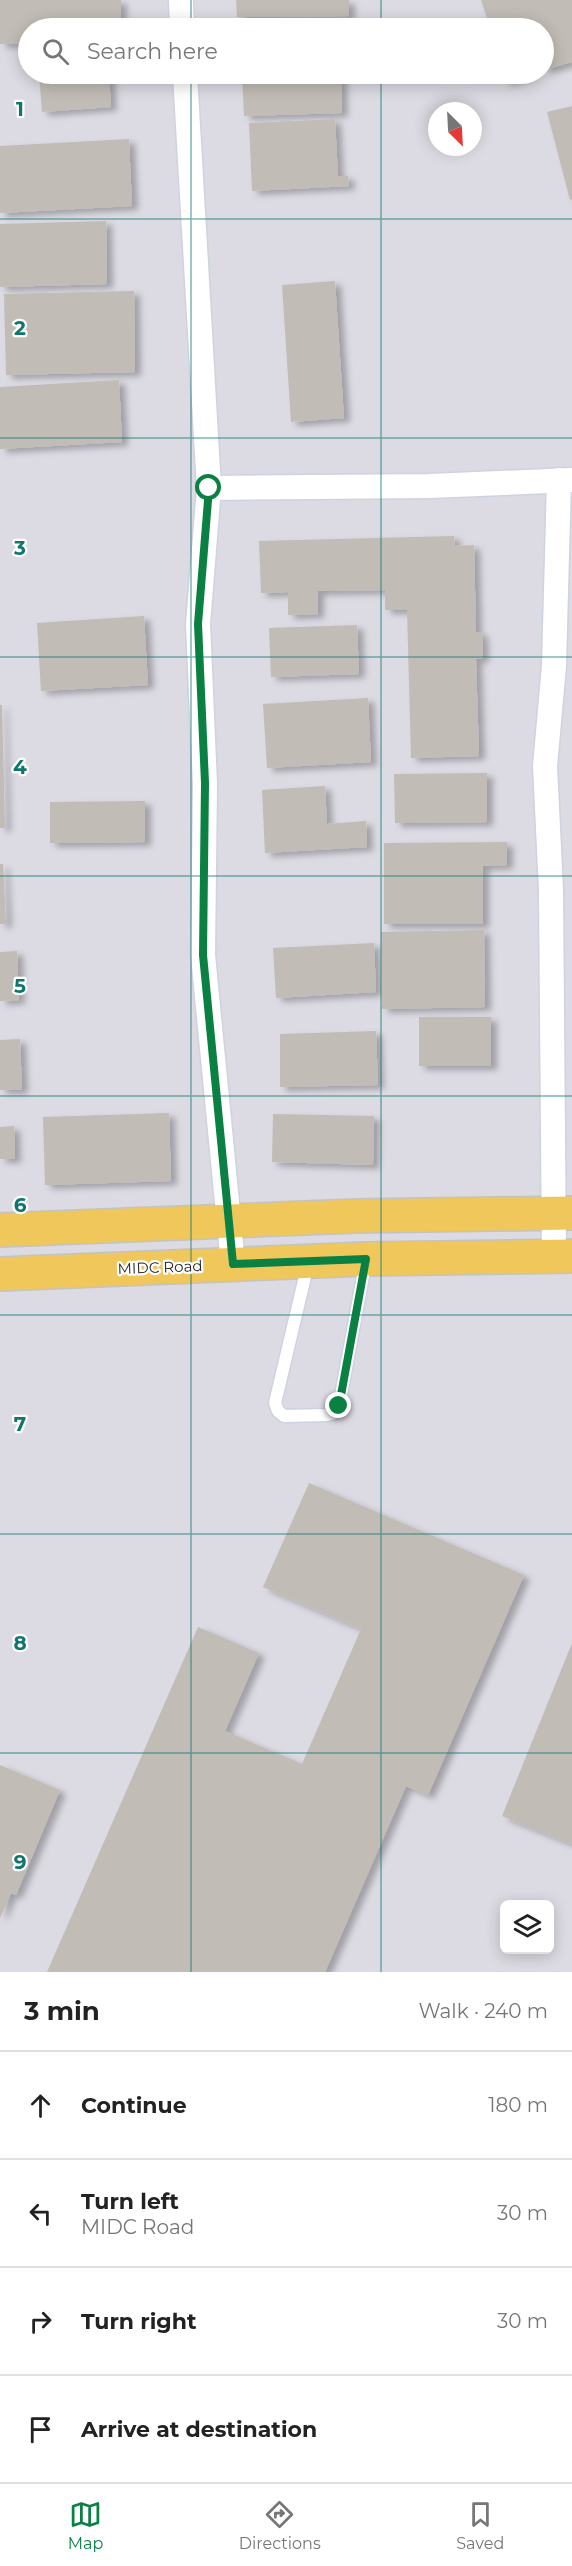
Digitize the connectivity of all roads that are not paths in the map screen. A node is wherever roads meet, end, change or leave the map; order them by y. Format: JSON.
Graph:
{"nodes":[{"id":1,"x":181,"y":0,"type":"edge"},
{"id":2,"x":182,"y":18,"type":"edge"},
{"id":3,"x":186,"y":84,"type":"edge"},
{"id":4,"x":566,"y":480,"type":"edge"},
{"id":5,"x":209,"y":488,"type":"junction"},
{"id":6,"x":563,"y":1213,"type":"edge"},
{"id":7,"x":229,"y":1221,"type":"junction"},
{"id":8,"x":0,"y":1230,"type":"edge"},
{"id":9,"x":563,"y":1256,"type":"edge"},
{"id":10,"x":366,"y":1259,"type":"junction"},
{"id":11,"x":309,"y":1262,"type":"junction"},
{"id":12,"x":233,"y":1264,"type":"junction"},
{"id":13,"x":0,"y":1274,"type":"edge"}],
"edges":[{"from":1,"to":2,"type":"street"},
{"from":3,"to":5,"type":"street"},
{"from":4,"to":5,"type":"street"},
{"from":4,"to":6,"type":"street"},
{"from":5,"to":7,"type":"street"},
{"from":6,"to":7,"type":"main road"},
{"from":6,"to":9,"type":"street"},
{"from":7,"to":8,"type":"main road"},
{"from":7,"to":12,"type":"street"},
{"from":9,"to":10,"type":"main road","name":"MIDC Road"},
{"from":10,"to":11,"type":"main road","name":"MIDC Road"},
{"from":10,"to":11,"type":"lane"},
{"from":11,"to":12,"type":"main road","name":"MIDC Road"},
{"from":12,"to":13,"type":"main road","name":"MIDC Road"}]}
